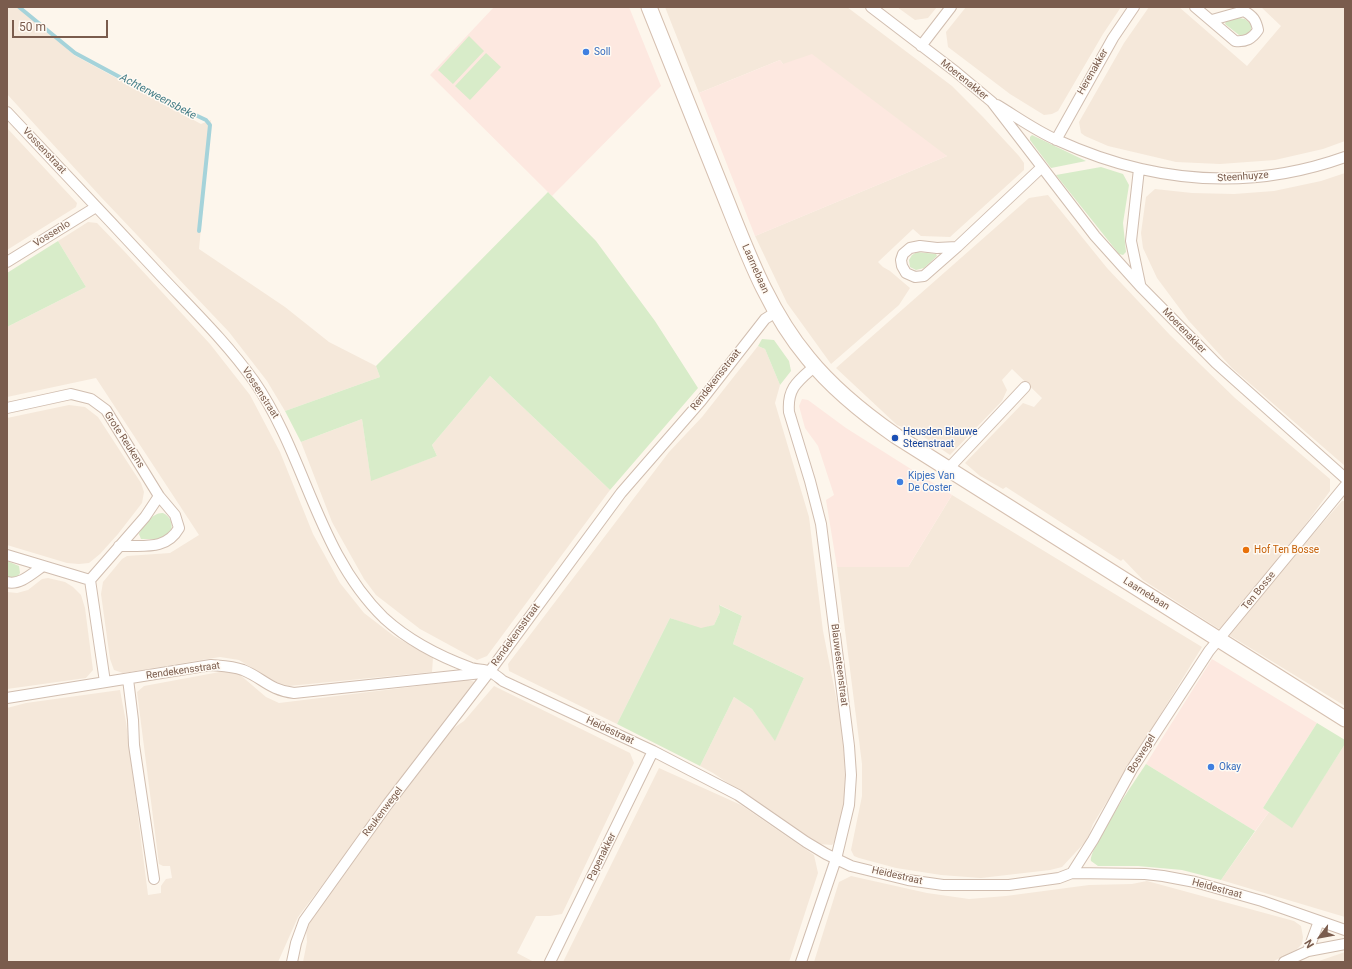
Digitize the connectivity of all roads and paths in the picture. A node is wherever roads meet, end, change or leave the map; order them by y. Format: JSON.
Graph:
{"nodes":[{"id":1,"x":649,"y":7,"type":"edge"},
{"id":2,"x":871,"y":7,"type":"edge"},
{"id":3,"x":951,"y":7,"type":"edge"},
{"id":4,"x":1134,"y":7,"type":"edge"},
{"id":5,"x":1195,"y":7,"type":"edge"},
{"id":6,"x":1212,"y":20,"type":"dead end"},
{"id":7,"x":922,"y":46,"type":"junction"},
{"id":8,"x":992,"y":102,"type":"junction"},
{"id":9,"x":7,"y":112,"type":"edge"},
{"id":10,"x":1056,"y":140,"type":"junction"},
{"id":11,"x":1345,"y":157,"type":"edge"},
{"id":12,"x":1042,"y":167,"type":"junction"},
{"id":13,"x":1139,"y":169,"type":"junction"},
{"id":14,"x":96,"y":207,"type":"junction"},
{"id":15,"x":957,"y":247,"type":"junction"},
{"id":16,"x":7,"y":262,"type":"edge"},
{"id":17,"x":1140,"y":286,"type":"junction"},
{"id":18,"x":776,"y":312,"type":"junction"},
{"id":19,"x":811,"y":370,"type":"junction"},
{"id":20,"x":1025,"y":387,"type":"dead end"},
{"id":21,"x":7,"y":408,"type":"edge"},
{"id":22,"x":948,"y":469,"type":"junction"},
{"id":23,"x":1345,"y":478,"type":"edge"},
{"id":24,"x":1345,"y":486,"type":"edge"},
{"id":25,"x":160,"y":496,"type":"junction"},
{"id":26,"x":120,"y":546,"type":"junction"},
{"id":27,"x":7,"y":555,"type":"edge"},
{"id":28,"x":43,"y":566,"type":"junction"},
{"id":29,"x":90,"y":580,"type":"junction"},
{"id":30,"x":7,"y":582,"type":"edge"},
{"id":31,"x":1218,"y":639,"type":"junction"},
{"id":32,"x":490,"y":671,"type":"junction"},
{"id":33,"x":128,"y":679,"type":"junction"},
{"id":34,"x":105,"y":682,"type":"junction"},
{"id":35,"x":7,"y":698,"type":"edge"},
{"id":36,"x":1345,"y":719,"type":"edge"},
{"id":37,"x":653,"y":751,"type":"junction"},
{"id":38,"x":836,"y":859,"type":"junction"},
{"id":39,"x":1072,"y":874,"type":"junction"},
{"id":40,"x":154,"y":878,"type":"dead end"},
{"id":41,"x":1319,"y":921,"type":"junction"},
{"id":42,"x":1345,"y":930,"type":"edge"},
{"id":43,"x":1345,"y":944,"type":"edge"},
{"id":44,"x":1308,"y":951,"type":"junction"},
{"id":45,"x":292,"y":962,"type":"edge"},
{"id":46,"x":550,"y":962,"type":"edge"},
{"id":47,"x":802,"y":962,"type":"edge"},
{"id":48,"x":1284,"y":962,"type":"edge"}],
"edges":[{"from":1,"to":18,"type":"street","name":"Laarnebaan"},
{"from":2,"to":7,"type":"street","name":"Moerenakker"},
{"from":3,"to":7,"type":"street"},
{"from":4,"to":10,"type":"street","name":"Herenakker"},
{"from":5,"to":6,"type":"street"},
{"from":7,"to":8,"type":"street","name":"Moerenakker"},
{"from":8,"to":10,"type":"street","name":"Steenhuyze"},
{"from":8,"to":12,"type":"street","name":"Moerenakker"},
{"from":9,"to":14,"type":"street","name":"Vossenstraat"},
{"from":10,"to":13,"type":"street","name":"Steenhuyze"},
{"from":11,"to":13,"type":"street","name":"Steenhuyze"},
{"from":12,"to":15,"type":"street"},
{"from":12,"to":17,"type":"street","name":"Moerenakker"},
{"from":13,"to":17,"type":"street"},
{"from":14,"to":16,"type":"street","name":"Vossenlo"},
{"from":14,"to":32,"type":"street","name":"Vossenstraat"},
{"from":15,"to":15,"type":"street"},
{"from":17,"to":23,"type":"street","name":"Moerenakker"},
{"from":18,"to":19,"type":"street","name":"Laarnebaan"},
{"from":18,"to":32,"type":"street","name":"Rendekensstraat"},
{"from":19,"to":22,"type":"street","name":"Laarnebaan"},
{"from":19,"to":38,"type":"street","name":"Blauwesteenstraat"},
{"from":20,"to":22,"type":"street"},
{"from":21,"to":25,"type":"street","name":"Grote Reukens"},
{"from":22,"to":31,"type":"street","name":"Laarnebaan"},
{"from":24,"to":31,"type":"street","name":"Ten Bosse"},
{"from":25,"to":26,"type":"street"},
{"from":25,"to":26,"type":"street","name":"Grote Reukens"},
{"from":26,"to":29,"type":"street"},
{"from":27,"to":28,"type":"street"},
{"from":28,"to":29,"type":"street"},
{"from":28,"to":30,"type":"street"},
{"from":29,"to":34,"type":"street"},
{"from":31,"to":36,"type":"street","name":"Laarnebaan"},
{"from":31,"to":39,"type":"street","name":"Boswegel"},
{"from":32,"to":33,"type":"street","name":"Rendekensstraat"},
{"from":32,"to":37,"type":"street","name":"Heidestraat"},
{"from":32,"to":45,"type":"street","name":"Reukenwegel"},
{"from":33,"to":34,"type":"street","name":"Rendekensstraat"},
{"from":33,"to":40,"type":"street"},
{"from":34,"to":35,"type":"street","name":"Rendekensstraat"},
{"from":37,"to":38,"type":"street","name":"Heidestraat"},
{"from":37,"to":46,"type":"street","name":"Papenakker"},
{"from":38,"to":39,"type":"street","name":"Heidestraat"},
{"from":38,"to":47,"type":"street","name":"Blauwesteenstraat"},
{"from":39,"to":41,"type":"street","name":"Heidestraat"},
{"from":41,"to":42,"type":"street","name":"Heidestraat"},
{"from":41,"to":44,"type":"street"},
{"from":43,"to":44,"type":"street"},
{"from":44,"to":48,"type":"street"}]}
